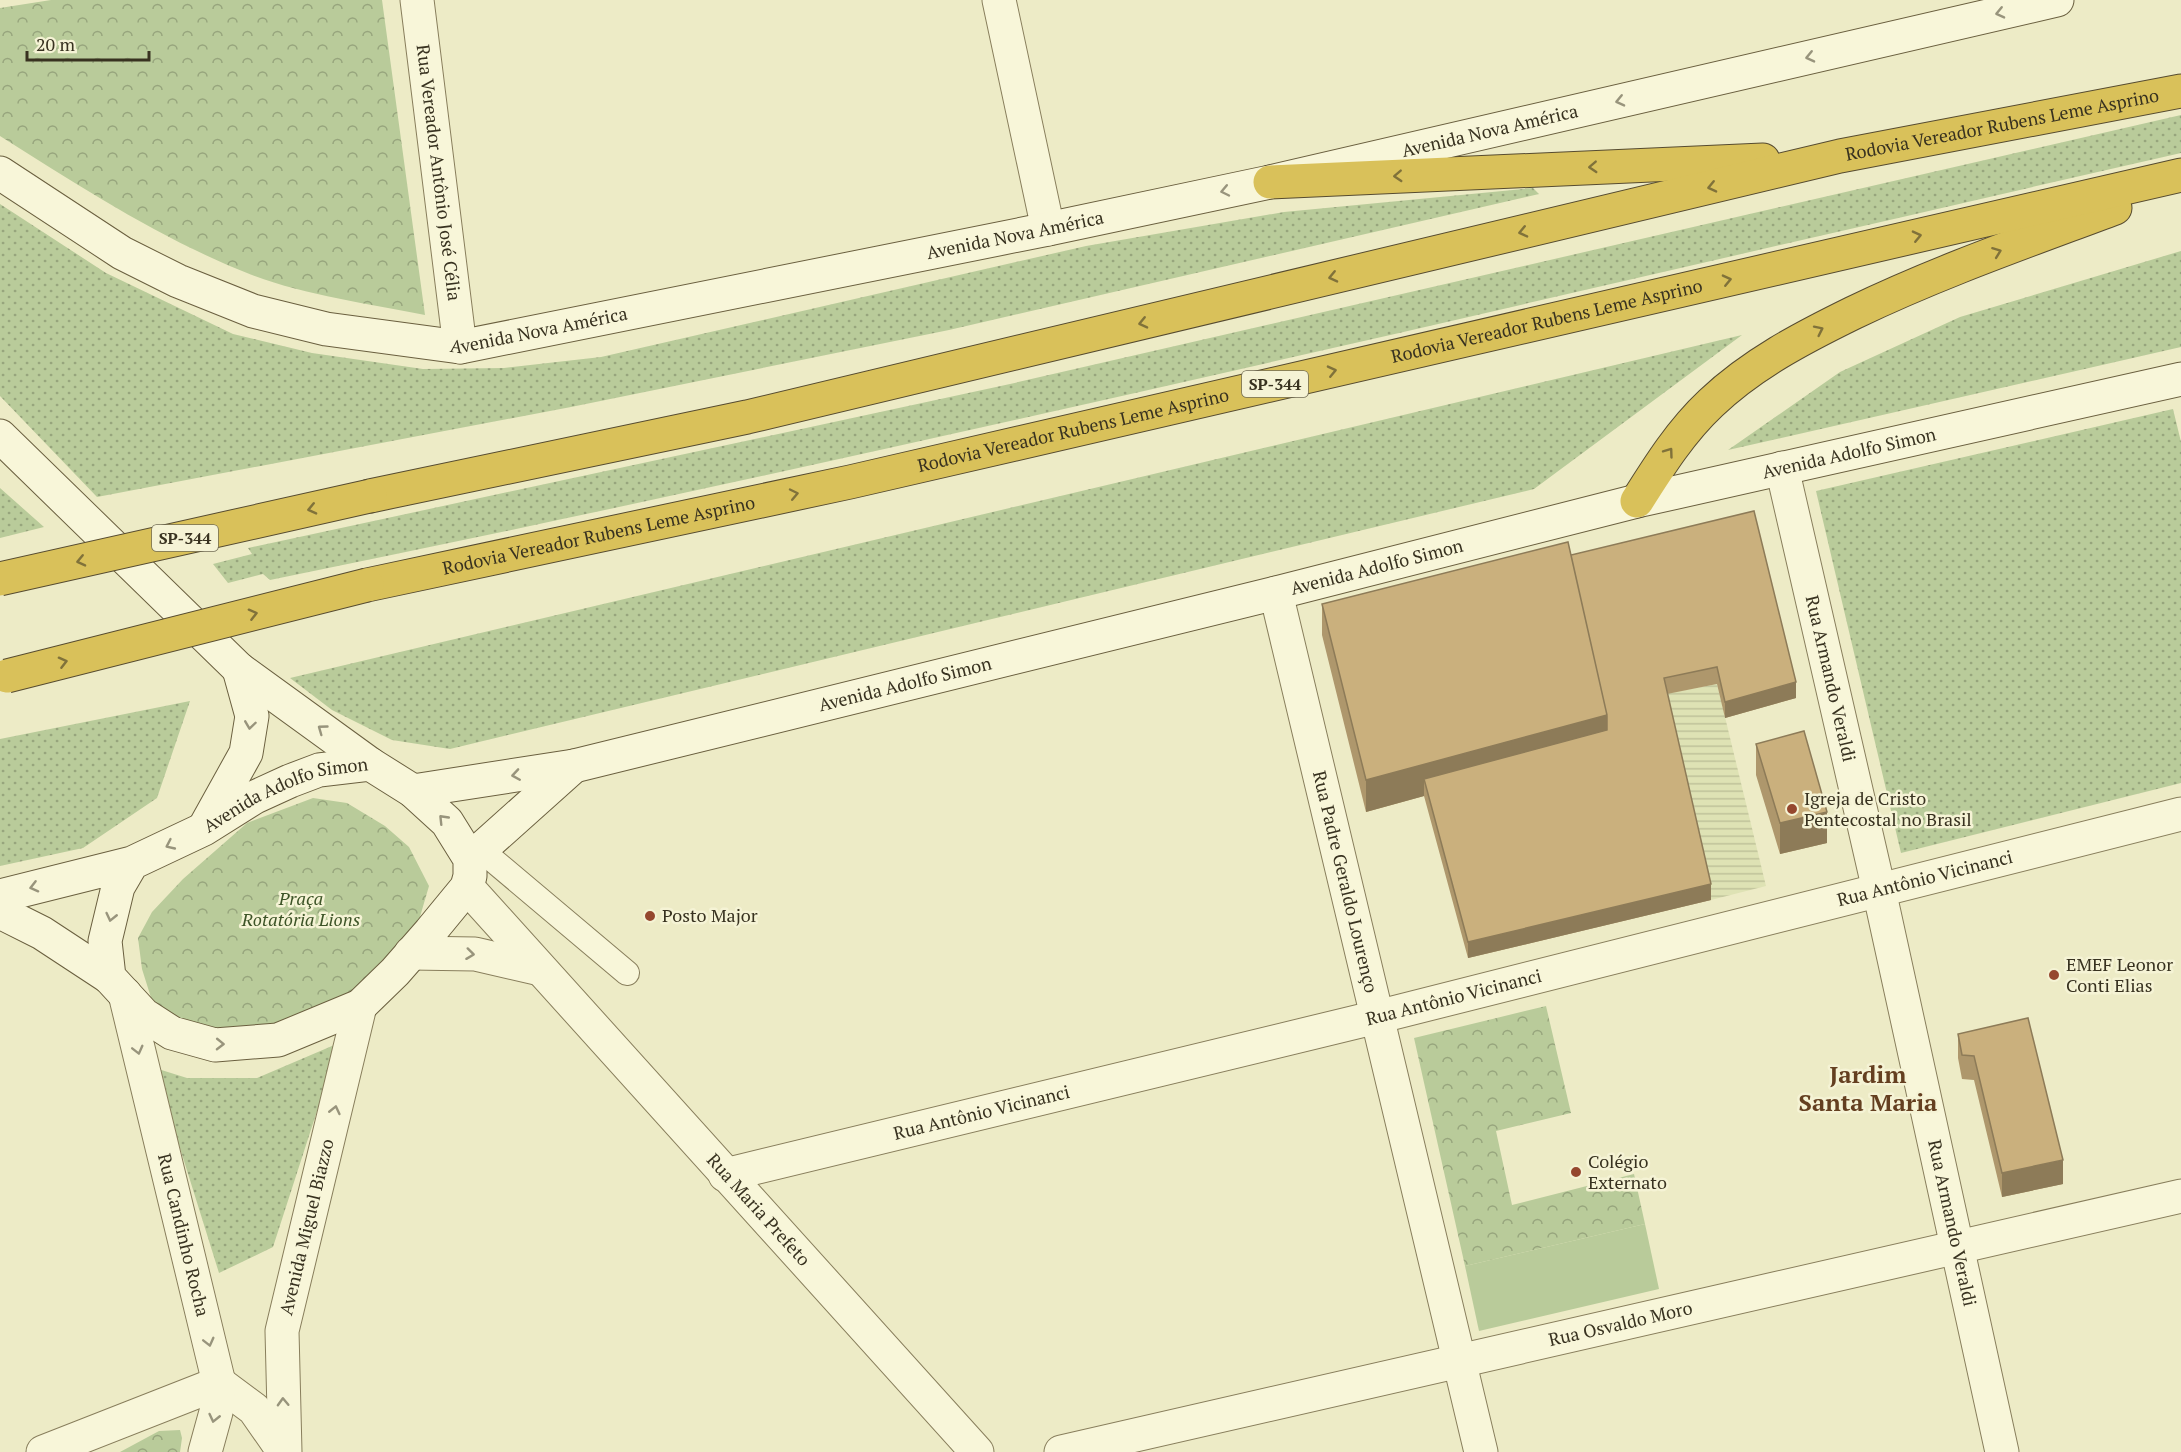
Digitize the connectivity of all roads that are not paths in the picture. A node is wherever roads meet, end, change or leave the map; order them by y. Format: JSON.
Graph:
{"nodes":[{"id":1,"x":417,"y":0,"type":"edge"},
{"id":2,"x":999,"y":0,"type":"edge"},
{"id":3,"x":2057,"y":0,"type":"edge"},
{"id":4,"x":2181,"y":91,"type":"edge"},
{"id":5,"x":1840,"y":156,"type":"junction"},
{"id":6,"x":0,"y":173,"type":"edge"},
{"id":7,"x":2181,"y":175,"type":"edge"},
{"id":8,"x":1270,"y":182,"type":"junction"},
{"id":9,"x":2181,"y":183,"type":"edge"},
{"id":10,"x":1048,"y":229,"type":"junction"},
{"id":11,"x":460,"y":346,"type":"junction"},
{"id":12,"x":2181,"y":379,"type":"edge"},
{"id":13,"x":0,"y":436,"type":"edge"},
{"id":14,"x":1782,"y":468,"type":"junction"},
{"id":15,"x":1637,"y":501,"type":"junction"},
{"id":16,"x":0,"y":579,"type":"edge"},
{"id":17,"x":1276,"y":593,"type":"junction"},
{"id":18,"x":239,"y":669,"type":"junction"},
{"id":19,"x":3,"y":677,"type":"edge"},
{"id":20,"x":370,"y":764,"type":"junction"},
{"id":21,"x":574,"y":766,"type":"junction"},
{"id":22,"x":412,"y":790,"type":"junction"},
{"id":23,"x":2181,"y":814,"type":"edge"},
{"id":24,"x":204,"y":829,"type":"junction"},
{"id":25,"x":132,"y":863,"type":"junction"},
{"id":26,"x":473,"y":865,"type":"junction"},
{"id":27,"x":1879,"y":890,"type":"junction"},
{"id":28,"x":0,"y":896,"type":"edge"},
{"id":29,"x":0,"y":912,"type":"edge"},
{"id":30,"x":411,"y":953,"type":"junction"},
{"id":31,"x":540,"y":969,"type":"junction"},
{"id":32,"x":627,"y":973,"type":"dead end"},
{"id":33,"x":117,"y":985,"type":"junction"},
{"id":34,"x":360,"y":1006,"type":"junction"},
{"id":35,"x":1377,"y":1017,"type":"junction"},
{"id":36,"x":724,"y":1175,"type":"junction"},
{"id":37,"x":2181,"y":1196,"type":"edge"},
{"id":38,"x":1956,"y":1247,"type":"junction"},
{"id":39,"x":1460,"y":1361,"type":"junction"},
{"id":40,"x":219,"y":1383,"type":"junction"},
{"id":41,"x":43,"y":1452,"type":"edge"},
{"id":42,"x":205,"y":1452,"type":"edge"},
{"id":43,"x":284,"y":1452,"type":"edge"},
{"id":44,"x":977,"y":1452,"type":"edge"},
{"id":45,"x":1061,"y":1452,"type":"edge"},
{"id":46,"x":1481,"y":1452,"type":"edge"},
{"id":47,"x":2002,"y":1452,"type":"edge"}],
"edges":[{"from":1,"to":11,"type":"street","name":"Rua Vereador Antônio José Célia"},
{"from":2,"to":10,"type":"street"},
{"from":3,"to":8,"type":"street","name":"Avenida Nova América","one_way":true},
{"from":4,"to":5,"type":"highway","name":"Rodovia Vereador Rubens Leme Asprino","number":"SP-344"},
{"from":5,"to":8,"type":"highway","one_way":true},
{"from":5,"to":16,"type":"highway","name":"Rodovia Vereador Rubens Leme Asprino","number":"SP-344","one_way":true,"bridge":true},
{"from":6,"to":11,"type":"street","name":"Avenida Nova América"},
{"from":19,"to":7,"type":"highway","name":"Rodovia Vereador Rubens Leme Asprino","number":"SP-344","one_way":true,"bridge":true},
{"from":8,"to":10,"type":"street","name":"Avenida Nova América","one_way":true},
{"from":15,"to":9,"type":"highway","one_way":true},
{"from":10,"to":11,"type":"street","name":"Avenida Nova América"},
{"from":12,"to":14,"type":"street","name":"Avenida Adolfo Simon"},
{"from":13,"to":18,"type":"street"},
{"from":14,"to":15,"type":"street","name":"Avenida Adolfo Simon"},
{"from":14,"to":27,"type":"street","name":"Rua Armando Veraldi"},
{"from":15,"to":17,"type":"street","name":"Avenida Adolfo Simon"},
{"from":17,"to":21,"type":"street","name":"Avenida Adolfo Simon"},
{"from":17,"to":35,"type":"street","name":"Rua Padre Geraldo Lourenço"},
{"from":20,"to":18,"type":"street","one_way":true},
{"from":18,"to":24,"type":"street","one_way":true},
{"from":20,"to":22,"type":"street","name":"Avenida Adolfo Simon"},
{"from":20,"to":24,"type":"street","name":"Avenida Adolfo Simon"},
{"from":21,"to":22,"type":"street","name":"Avenida Adolfo Simon","one_way":true},
{"from":21,"to":26,"type":"street","name":"Avenida Adolfo Simon"},
{"from":26,"to":22,"type":"street","name":"Rua Maria Prefeto","one_way":true},
{"from":23,"to":27,"type":"street","name":"Rua Antônio Vicinanci"},
{"from":24,"to":25,"type":"street","name":"Avenida Adolfo Simon","one_way":true},
{"from":25,"to":28,"type":"street","name":"Avenida Adolfo Simon","one_way":true},
{"from":25,"to":33,"type":"street","name":"Rua Candinho Rocha","one_way":true},
{"from":26,"to":30,"type":"street","name":"Avenida Adolfo Simon"},
{"from":26,"to":31,"type":"street","name":"Rua Maria Prefeto"},
{"from":26,"to":32,"type":"lane"},
{"from":27,"to":35,"type":"street","name":"Rua Antônio Vicinanci"},
{"from":27,"to":38,"type":"street","name":"Rua Armando Veraldi"},
{"from":29,"to":33,"type":"street"},
{"from":30,"to":31,"type":"street","one_way":true},
{"from":30,"to":34,"type":"street","name":"Avenida Adolfo Simon"},
{"from":31,"to":36,"type":"street","name":"Rua Maria Prefeto"},
{"from":33,"to":34,"type":"street","one_way":true},
{"from":33,"to":40,"type":"street","name":"Rua Candinho Rocha","one_way":true},
{"from":43,"to":34,"type":"street","name":"Avenida Miguel Biazzo","one_way":true},
{"from":35,"to":36,"type":"street","name":"Rua Antônio Vicinanci"},
{"from":35,"to":39,"type":"street","name":"Rua Padre Geraldo Lourenço"},
{"from":36,"to":44,"type":"street","name":"Rua Maria Prefeto"},
{"from":37,"to":38,"type":"street","name":"Rua Osvaldo Moro"},
{"from":38,"to":39,"type":"street","name":"Rua Osvaldo Moro"},
{"from":38,"to":47,"type":"street","name":"Rua Armando Veraldi"},
{"from":39,"to":45,"type":"street","name":"Rua Osvaldo Moro"},
{"from":39,"to":46,"type":"street","name":"Rua Padre Geraldo Lourenço"},
{"from":40,"to":41,"type":"street"},
{"from":40,"to":42,"type":"street","one_way":true},
{"from":40,"to":43,"type":"street"}]}
